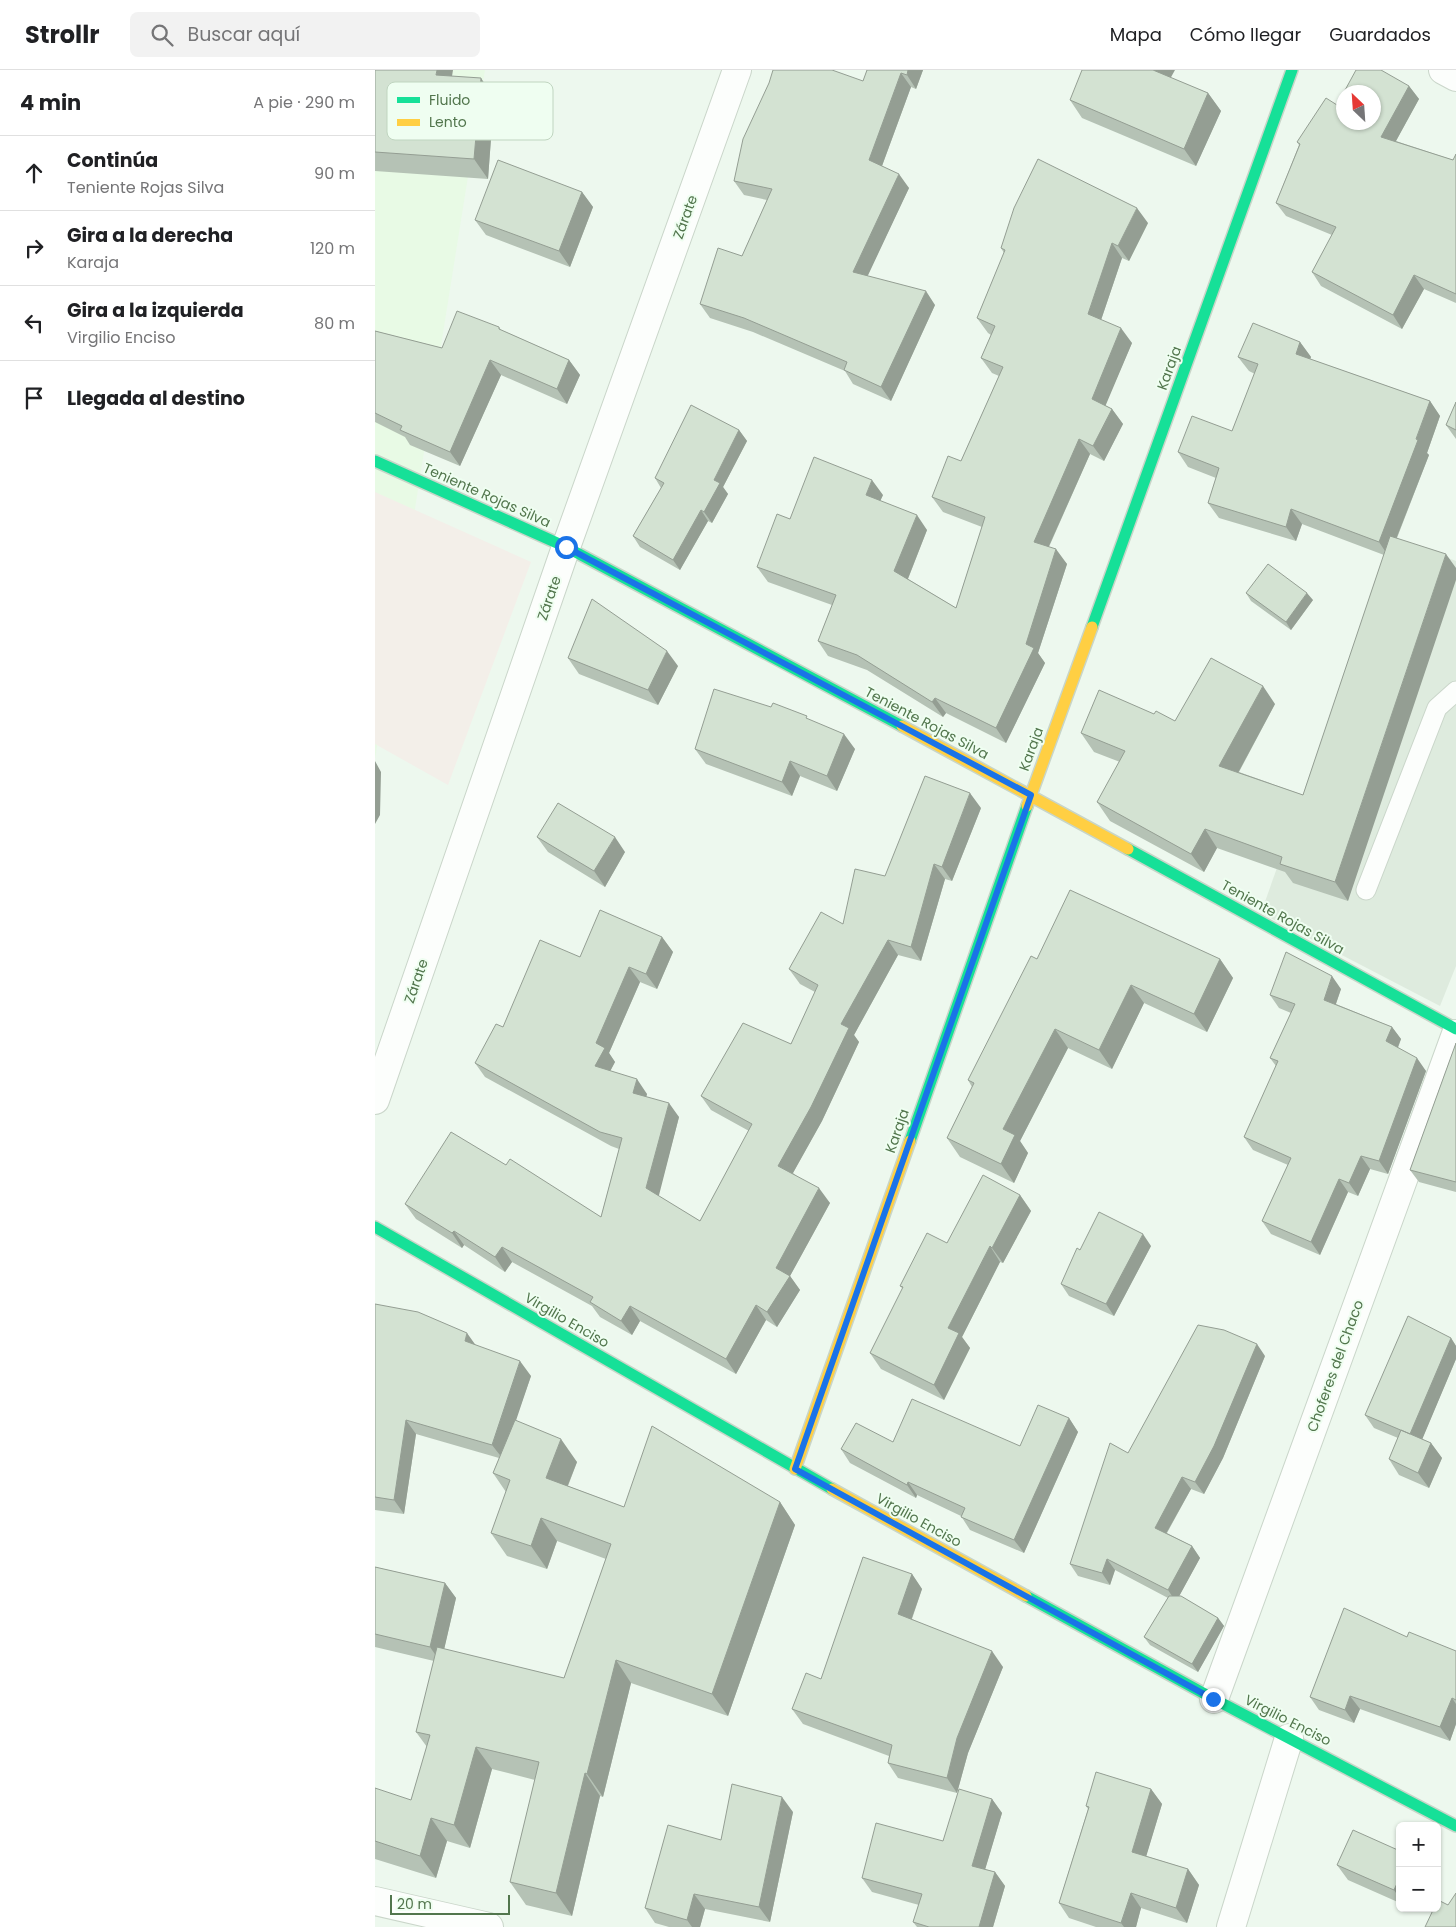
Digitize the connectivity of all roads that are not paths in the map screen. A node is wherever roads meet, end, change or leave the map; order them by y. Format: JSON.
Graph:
{"nodes":[{"id":1,"x":737,"y":70,"type":"edge"},
{"id":2,"x":1292,"y":70,"type":"edge"},
{"id":3,"x":1443,"y":70,"type":"edge"},
{"id":4,"x":1456,"y":77,"type":"edge"},
{"id":5,"x":375,"y":461,"type":"edge"},
{"id":6,"x":566,"y":547,"type":"junction"},
{"id":7,"x":1456,"y":691,"type":"edge"},
{"id":8,"x":1031,"y":795,"type":"junction"},
{"id":9,"x":1366,"y":890,"type":"dead end"},
{"id":10,"x":1456,"y":1029,"type":"edge"},
{"id":11,"x":1456,"y":1034,"type":"edge"},
{"id":12,"x":375,"y":1100,"type":"edge"},
{"id":13,"x":375,"y":1227,"type":"edge"},
{"id":14,"x":795,"y":1469,"type":"junction"},
{"id":15,"x":1213,"y":1699,"type":"junction"},
{"id":16,"x":1289,"y":1738,"type":"junction"},
{"id":17,"x":1456,"y":1826,"type":"edge"},
{"id":18,"x":375,"y":1901,"type":"edge"},
{"id":19,"x":489,"y":1927,"type":"edge"},
{"id":20,"x":1231,"y":1927,"type":"edge"}],
"edges":[{"from":1,"to":6,"type":"street","name":"Zárate"},
{"from":2,"to":8,"type":"street","name":"Karaja"},
{"from":3,"to":4,"type":"street"},
{"from":5,"to":6,"type":"street","name":"Teniente Rojas Silva"},
{"from":6,"to":8,"type":"street","name":"Teniente Rojas Silva"},
{"from":6,"to":12,"type":"street","name":"Zárate"},
{"from":7,"to":9,"type":"lane"},
{"from":8,"to":10,"type":"street","name":"Teniente Rojas Silva"},
{"from":8,"to":14,"type":"street","name":"Karaja"},
{"from":11,"to":15,"type":"street","name":"Choferes del Chaco"},
{"from":13,"to":14,"type":"street","name":"Virgilio Enciso"},
{"from":14,"to":15,"type":"street","name":"Virgilio Enciso"},
{"from":15,"to":16,"type":"street","name":"Virgilio Enciso"},
{"from":16,"to":17,"type":"street","name":"Virgilio Enciso"},
{"from":16,"to":20,"type":"street"},
{"from":18,"to":19,"type":"street"}]}
